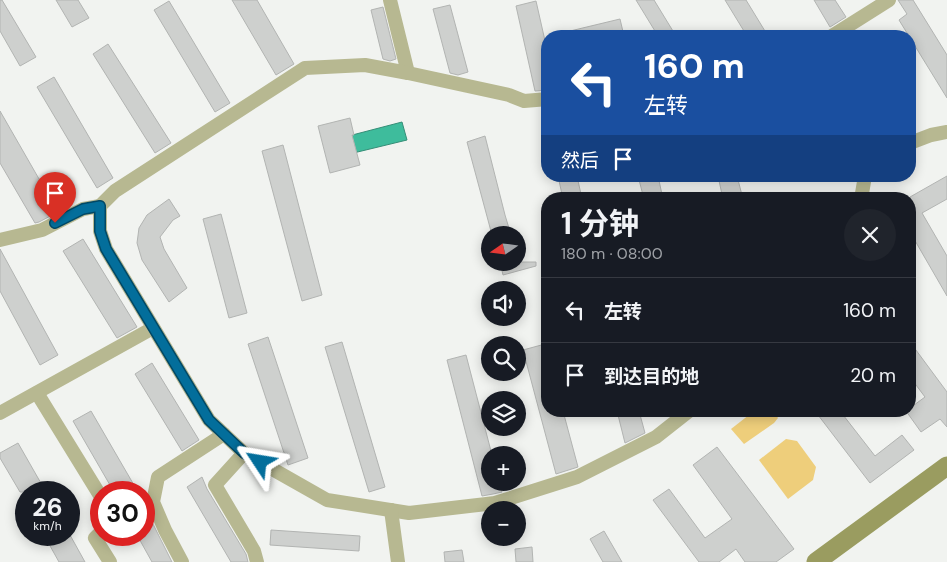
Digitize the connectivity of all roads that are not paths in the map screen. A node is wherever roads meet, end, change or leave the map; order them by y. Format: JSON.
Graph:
{"nodes":[{"id":1,"x":390,"y":0,"type":"edge"},
{"id":2,"x":889,"y":0,"type":"edge"},
{"id":3,"x":842,"y":30,"type":"edge"},
{"id":4,"x":408,"y":73,"type":"junction"},
{"id":5,"x":541,"y":100,"type":"edge"},
{"id":6,"x":947,"y":132,"type":"edge"},
{"id":7,"x":916,"y":141,"type":"edge"},
{"id":8,"x":100,"y":206,"type":"junction"},
{"id":9,"x":0,"y":240,"type":"edge"},
{"id":10,"x":153,"y":328,"type":"junction"},
{"id":11,"x":37,"y":393,"type":"junction"},
{"id":12,"x":0,"y":414,"type":"edge"},
{"id":13,"x":681,"y":417,"type":"edge"},
{"id":14,"x":224,"y":434,"type":"junction"},
{"id":15,"x":244,"y":453,"type":"junction"},
{"id":16,"x":947,"y":466,"type":"edge"},
{"id":17,"x":91,"y":481,"type":"edge"},
{"id":18,"x":391,"y":510,"type":"junction"},
{"id":19,"x":100,"y":546,"type":"edge"},
{"id":20,"x":110,"y":562,"type":"edge"},
{"id":21,"x":182,"y":562,"type":"edge"},
{"id":22,"x":257,"y":562,"type":"edge"},
{"id":23,"x":398,"y":562,"type":"edge"},
{"id":24,"x":816,"y":562,"type":"edge"}],
"edges":[{"from":1,"to":4,"type":"street"},
{"from":2,"to":3,"type":"street"},
{"from":4,"to":5,"type":"street"},
{"from":4,"to":8,"type":"street"},
{"from":6,"to":7,"type":"street"},
{"from":8,"to":9,"type":"street"},
{"from":8,"to":10,"type":"street"},
{"from":10,"to":11,"type":"street"},
{"from":10,"to":14,"type":"street"},
{"from":11,"to":12,"type":"street"},
{"from":11,"to":17,"type":"street"},
{"from":13,"to":18,"type":"street"},
{"from":14,"to":15,"type":"street"},
{"from":14,"to":21,"type":"street"},
{"from":15,"to":18,"type":"street"},
{"from":15,"to":22,"type":"street"},
{"from":16,"to":24,"type":"street"},
{"from":18,"to":23,"type":"street"},
{"from":19,"to":20,"type":"street"}]}
